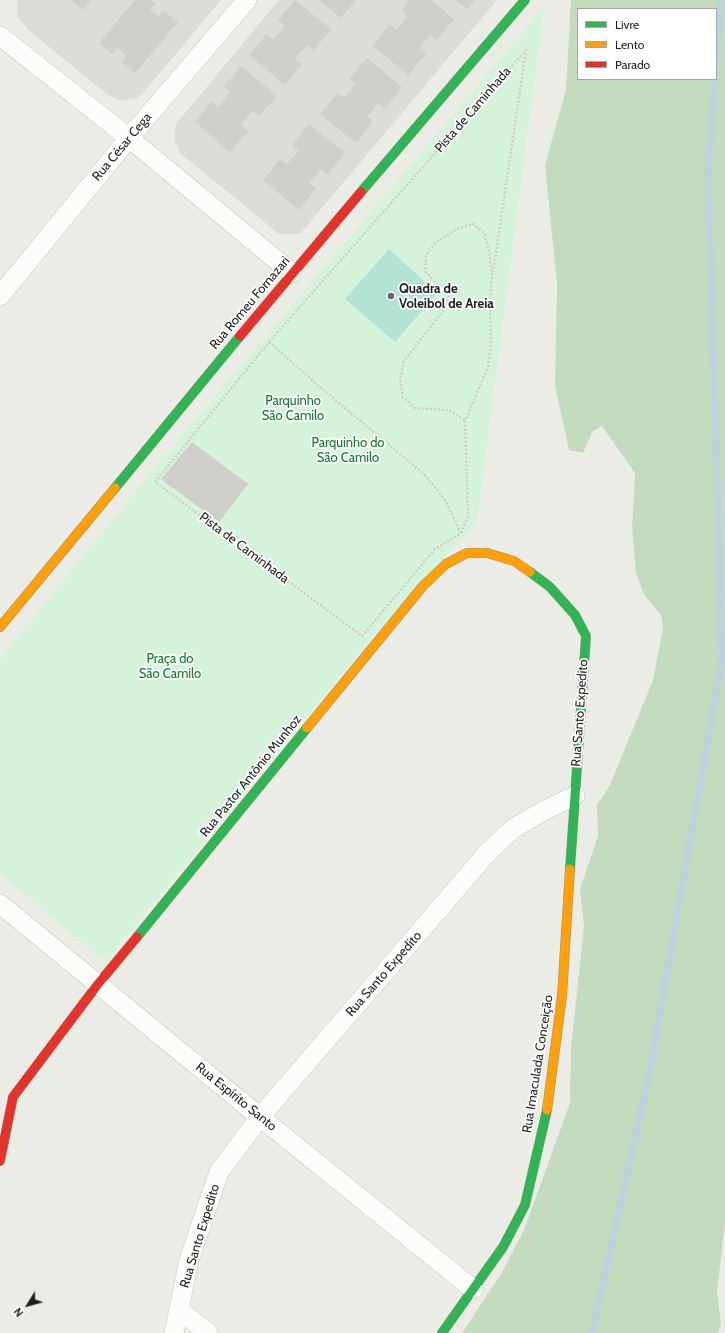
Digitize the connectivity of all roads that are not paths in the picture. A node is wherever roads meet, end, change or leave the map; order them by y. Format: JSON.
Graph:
{"nodes":[{"id":1,"x":247,"y":0,"type":"edge"},
{"id":2,"x":525,"y":0,"type":"edge"},
{"id":3,"x":0,"y":36,"type":"edge"},
{"id":4,"x":129,"y":138,"type":"junction"},
{"id":5,"x":292,"y":273,"type":"junction"},
{"id":6,"x":0,"y":296,"type":"edge"},
{"id":7,"x":0,"y":627,"type":"edge"},
{"id":8,"x":586,"y":636,"type":"joint"},
{"id":9,"x":575,"y":796,"type":"junction"},
{"id":10,"x":0,"y":904,"type":"edge"},
{"id":11,"x":98,"y":984,"type":"junction"},
{"id":12,"x":260,"y":1118,"type":"junction"},
{"id":13,"x":0,"y":1161,"type":"edge"},
{"id":14,"x":473,"y":1289,"type":"junction"},
{"id":15,"x":179,"y":1310,"type":"junction"},
{"id":16,"x":174,"y":1333,"type":"edge"},
{"id":17,"x":208,"y":1333,"type":"edge"},
{"id":18,"x":442,"y":1333,"type":"edge"}],
"edges":[{"from":1,"to":4,"type":"street","name":"Rua César Cega"},
{"from":2,"to":5,"type":"street","name":"Rua Romeu Fornazari"},
{"from":3,"to":4,"type":"street"},
{"from":4,"to":5,"type":"street"},
{"from":4,"to":6,"type":"street","name":"Rua César Cega"},
{"from":5,"to":7,"type":"street","name":"Rua Romeu Fornazari"},
{"from":8,"to":9,"type":"street","name":"Rua Santo Expedito"},
{"from":8,"to":11,"type":"street","name":"Rua Pastor Antônio Munhoz"},
{"from":9,"to":12,"type":"street","name":"Rua Santo Expedito"},
{"from":9,"to":14,"type":"street","name":"Rua Imaculada Conceição"},
{"from":10,"to":11,"type":"street","name":"Rua Espírito Santo"},
{"from":11,"to":12,"type":"street","name":"Rua Espírito Santo"},
{"from":11,"to":13,"type":"street","name":"Rua Pastor Antônio Munhoz"},
{"from":12,"to":14,"type":"street","name":"Rua Espírito Santo"},
{"from":12,"to":15,"type":"street","name":"Rua Santo Expedito"},
{"from":14,"to":18,"type":"street","name":"Rua Imaculada Conceição"},
{"from":15,"to":16,"type":"street","name":"Rua Santo Expedito"},
{"from":15,"to":17,"type":"street"}]}
